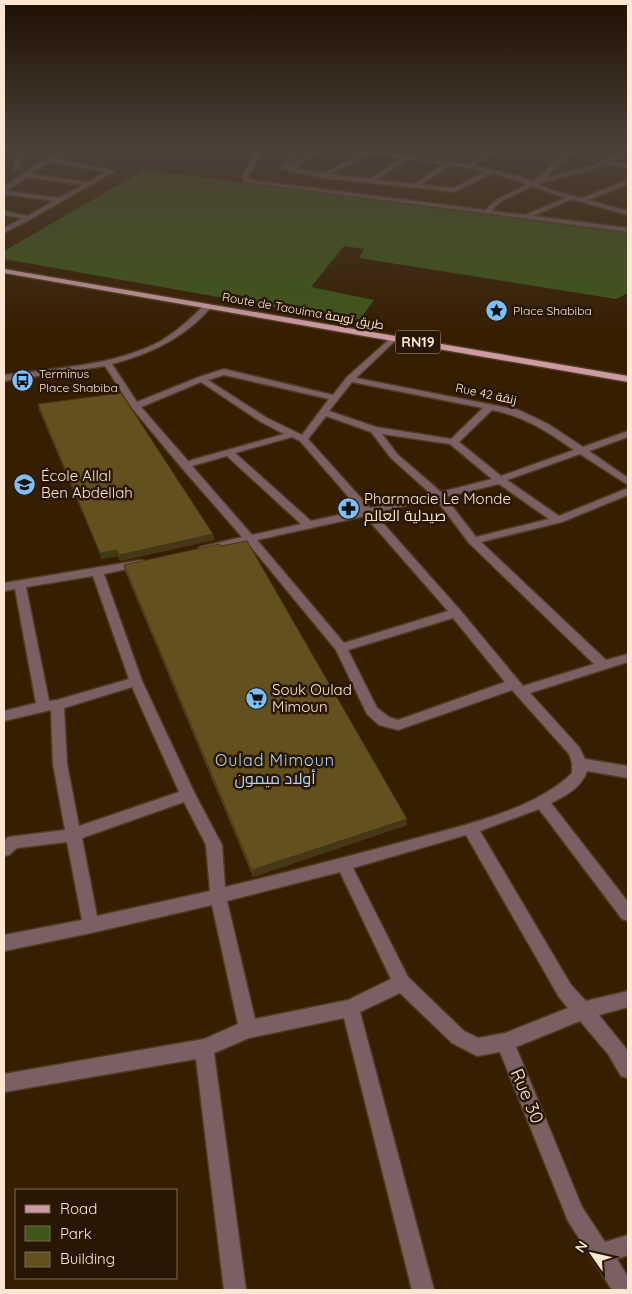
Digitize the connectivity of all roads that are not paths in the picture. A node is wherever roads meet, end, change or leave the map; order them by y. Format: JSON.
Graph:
{"nodes":[{"id":1,"x":43,"y":210,"type":"edge"},
{"id":2,"x":542,"y":210,"type":"edge"},
{"id":3,"x":620,"y":210,"type":"edge"},
{"id":4,"x":487,"y":211,"type":"edge"},
{"id":5,"x":4,"y":214,"type":"edge"},
{"id":6,"x":612,"y":214,"type":"dead end"},
{"id":7,"x":527,"y":217,"type":"junction"},
{"id":8,"x":29,"y":218,"type":"junction"},
{"id":9,"x":605,"y":218,"type":"dead end"},
{"id":10,"x":591,"y":226,"type":"junction"},
{"id":11,"x":628,"y":230,"type":"edge"},
{"id":12,"x":4,"y":231,"type":"edge"},
{"id":13,"x":4,"y":271,"type":"edge"},
{"id":14,"x":208,"y":306,"type":"junction"},
{"id":15,"x":393,"y":338,"type":"junction"},
{"id":16,"x":107,"y":362,"type":"junction"},
{"id":17,"x":4,"y":378,"type":"edge"},
{"id":18,"x":202,"y":379,"type":"junction"},
{"id":19,"x":350,"y":379,"type":"junction"},
{"id":20,"x":628,"y":379,"type":"edge"},
{"id":21,"x":335,"y":398,"type":"junction"},
{"id":22,"x":135,"y":406,"type":"junction"},
{"id":23,"x":490,"y":407,"type":"junction"},
{"id":24,"x":323,"y":412,"type":"junction"},
{"id":25,"x":374,"y":430,"type":"junction"},
{"id":26,"x":628,"y":434,"type":"edge"},
{"id":27,"x":298,"y":437,"type":"junction"},
{"id":28,"x":453,"y":442,"type":"junction"},
{"id":29,"x":582,"y":451,"type":"junction"},
{"id":30,"x":228,"y":452,"type":"junction"},
{"id":31,"x":184,"y":464,"type":"junction"},
{"id":32,"x":500,"y":480,"type":"junction"},
{"id":33,"x":628,"y":482,"type":"edge"},
{"id":34,"x":628,"y":492,"type":"edge"},
{"id":35,"x":439,"y":496,"type":"junction"},
{"id":36,"x":367,"y":513,"type":"junction"},
{"id":37,"x":558,"y":520,"type":"junction"},
{"id":38,"x":309,"y":525,"type":"junction"},
{"id":39,"x":250,"y":539,"type":"junction"},
{"id":40,"x":473,"y":541,"type":"junction"},
{"id":41,"x":193,"y":551,"type":"edge"},
{"id":42,"x":155,"y":560,"type":"edge"},
{"id":43,"x":97,"y":572,"type":"junction"},
{"id":44,"x":20,"y":584,"type":"junction"},
{"id":45,"x":4,"y":587,"type":"edge"},
{"id":46,"x":456,"y":613,"type":"junction"},
{"id":47,"x":341,"y":648,"type":"junction"},
{"id":48,"x":628,"y":658,"type":"edge"},
{"id":49,"x":604,"y":666,"type":"junction"},
{"id":50,"x":136,"y":681,"type":"junction"},
{"id":51,"x":518,"y":687,"type":"junction"},
{"id":52,"x":50,"y":706,"type":"junction"},
{"id":53,"x":4,"y":716,"type":"edge"},
{"id":54,"x":580,"y":764,"type":"junction"},
{"id":55,"x":628,"y":772,"type":"edge"},
{"id":56,"x":188,"y":795,"type":"junction"},
{"id":57,"x":542,"y":802,"type":"junction"},
{"id":58,"x":470,"y":828,"type":"junction"},
{"id":59,"x":72,"y":835,"type":"junction"},
{"id":60,"x":4,"y":850,"type":"edge"},
{"id":61,"x":344,"y":865,"type":"junction"},
{"id":62,"x":218,"y":896,"type":"junction"},
{"id":63,"x":628,"y":914,"type":"edge"},
{"id":64,"x":90,"y":926,"type":"junction"},
{"id":65,"x":4,"y":943,"type":"edge"},
{"id":66,"x":402,"y":983,"type":"junction"},
{"id":67,"x":628,"y":999,"type":"edge"},
{"id":68,"x":350,"y":1008,"type":"junction"},
{"id":69,"x":582,"y":1011,"type":"junction"},
{"id":70,"x":248,"y":1029,"type":"junction"},
{"id":71,"x":505,"y":1042,"type":"junction"},
{"id":72,"x":204,"y":1048,"type":"junction"},
{"id":73,"x":628,"y":1069,"type":"edge"},
{"id":74,"x":4,"y":1083,"type":"edge"},
{"id":75,"x":628,"y":1245,"type":"edge"},
{"id":76,"x":600,"y":1254,"type":"junction"},
{"id":77,"x":235,"y":1290,"type":"edge"},
{"id":78,"x":423,"y":1290,"type":"edge"},
{"id":79,"x":624,"y":1290,"type":"edge"}],
"edges":[{"from":1,"to":8,"type":"street"},
{"from":2,"to":7,"type":"street"},
{"from":3,"to":6,"type":"street"},
{"from":4,"to":7,"type":"street"},
{"from":5,"to":8,"type":"street"},
{"from":7,"to":10,"type":"street"},
{"from":8,"to":12,"type":"street"},
{"from":9,"to":10,"type":"street"},
{"from":10,"to":11,"type":"street"},
{"from":13,"to":14,"type":"main road","name":"Route de Taouima طريق تويمة","number":"RN19"},
{"from":14,"to":15,"type":"main road","name":"Route de Taouima طريق تويمة","number":"RN19"},
{"from":14,"to":16,"type":"street"},
{"from":15,"to":19,"type":"street"},
{"from":15,"to":20,"type":"main road","name":"Route de Taouima طريق تويمة","number":"RN19"},
{"from":16,"to":17,"type":"street"},
{"from":16,"to":22,"type":"street"},
{"from":18,"to":21,"type":"street"},
{"from":18,"to":22,"type":"street"},
{"from":18,"to":27,"type":"street"},
{"from":19,"to":21,"type":"street"},
{"from":19,"to":23,"type":"street","name":"Rue 42 زنقة"},
{"from":21,"to":24,"type":"street"},
{"from":22,"to":31,"type":"street"},
{"from":23,"to":28,"type":"street"},
{"from":23,"to":29,"type":"street","name":"Rue 42 زنقة"},
{"from":24,"to":25,"type":"street"},
{"from":24,"to":27,"type":"street"},
{"from":25,"to":28,"type":"street"},
{"from":25,"to":35,"type":"street"},
{"from":26,"to":29,"type":"street"},
{"from":27,"to":30,"type":"street"},
{"from":27,"to":36,"type":"street"},
{"from":28,"to":32,"type":"street"},
{"from":29,"to":32,"type":"street"},
{"from":29,"to":33,"type":"street","name":"Rue 42 زنقة"},
{"from":30,"to":31,"type":"street"},
{"from":30,"to":38,"type":"street"},
{"from":31,"to":39,"type":"street"},
{"from":32,"to":35,"type":"street"},
{"from":32,"to":37,"type":"street"},
{"from":34,"to":37,"type":"street"},
{"from":35,"to":36,"type":"street"},
{"from":35,"to":40,"type":"street"},
{"from":36,"to":38,"type":"street"},
{"from":36,"to":46,"type":"street"},
{"from":37,"to":40,"type":"street"},
{"from":38,"to":39,"type":"street"},
{"from":39,"to":41,"type":"street"},
{"from":39,"to":47,"type":"street"},
{"from":40,"to":49,"type":"street"},
{"from":42,"to":43,"type":"street"},
{"from":43,"to":44,"type":"street"},
{"from":43,"to":50,"type":"street"},
{"from":44,"to":45,"type":"street"},
{"from":44,"to":52,"type":"street"},
{"from":46,"to":47,"type":"street"},
{"from":46,"to":51,"type":"street"},
{"from":47,"to":51,"type":"street"},
{"from":48,"to":49,"type":"street"},
{"from":49,"to":51,"type":"street"},
{"from":50,"to":52,"type":"street"},
{"from":50,"to":56,"type":"street"},
{"from":51,"to":54,"type":"street"},
{"from":52,"to":53,"type":"street"},
{"from":52,"to":59,"type":"street"},
{"from":54,"to":55,"type":"street"},
{"from":54,"to":57,"type":"street"},
{"from":56,"to":59,"type":"street"},
{"from":56,"to":62,"type":"street"},
{"from":57,"to":58,"type":"street"},
{"from":57,"to":63,"type":"street"},
{"from":58,"to":61,"type":"street"},
{"from":58,"to":69,"type":"street"},
{"from":59,"to":60,"type":"street"},
{"from":59,"to":64,"type":"street"},
{"from":61,"to":62,"type":"street"},
{"from":61,"to":66,"type":"street"},
{"from":62,"to":64,"type":"street"},
{"from":62,"to":70,"type":"street"},
{"from":64,"to":65,"type":"street"},
{"from":66,"to":68,"type":"street"},
{"from":66,"to":71,"type":"street"},
{"from":67,"to":69,"type":"street"},
{"from":68,"to":70,"type":"street"},
{"from":68,"to":78,"type":"street"},
{"from":69,"to":71,"type":"street"},
{"from":69,"to":73,"type":"street"},
{"from":70,"to":72,"type":"street"},
{"from":71,"to":76,"type":"street","name":"Rue 30"},
{"from":72,"to":74,"type":"street"},
{"from":72,"to":77,"type":"street"},
{"from":75,"to":76,"type":"street"},
{"from":76,"to":79,"type":"street","name":"Rue 30"}]}
